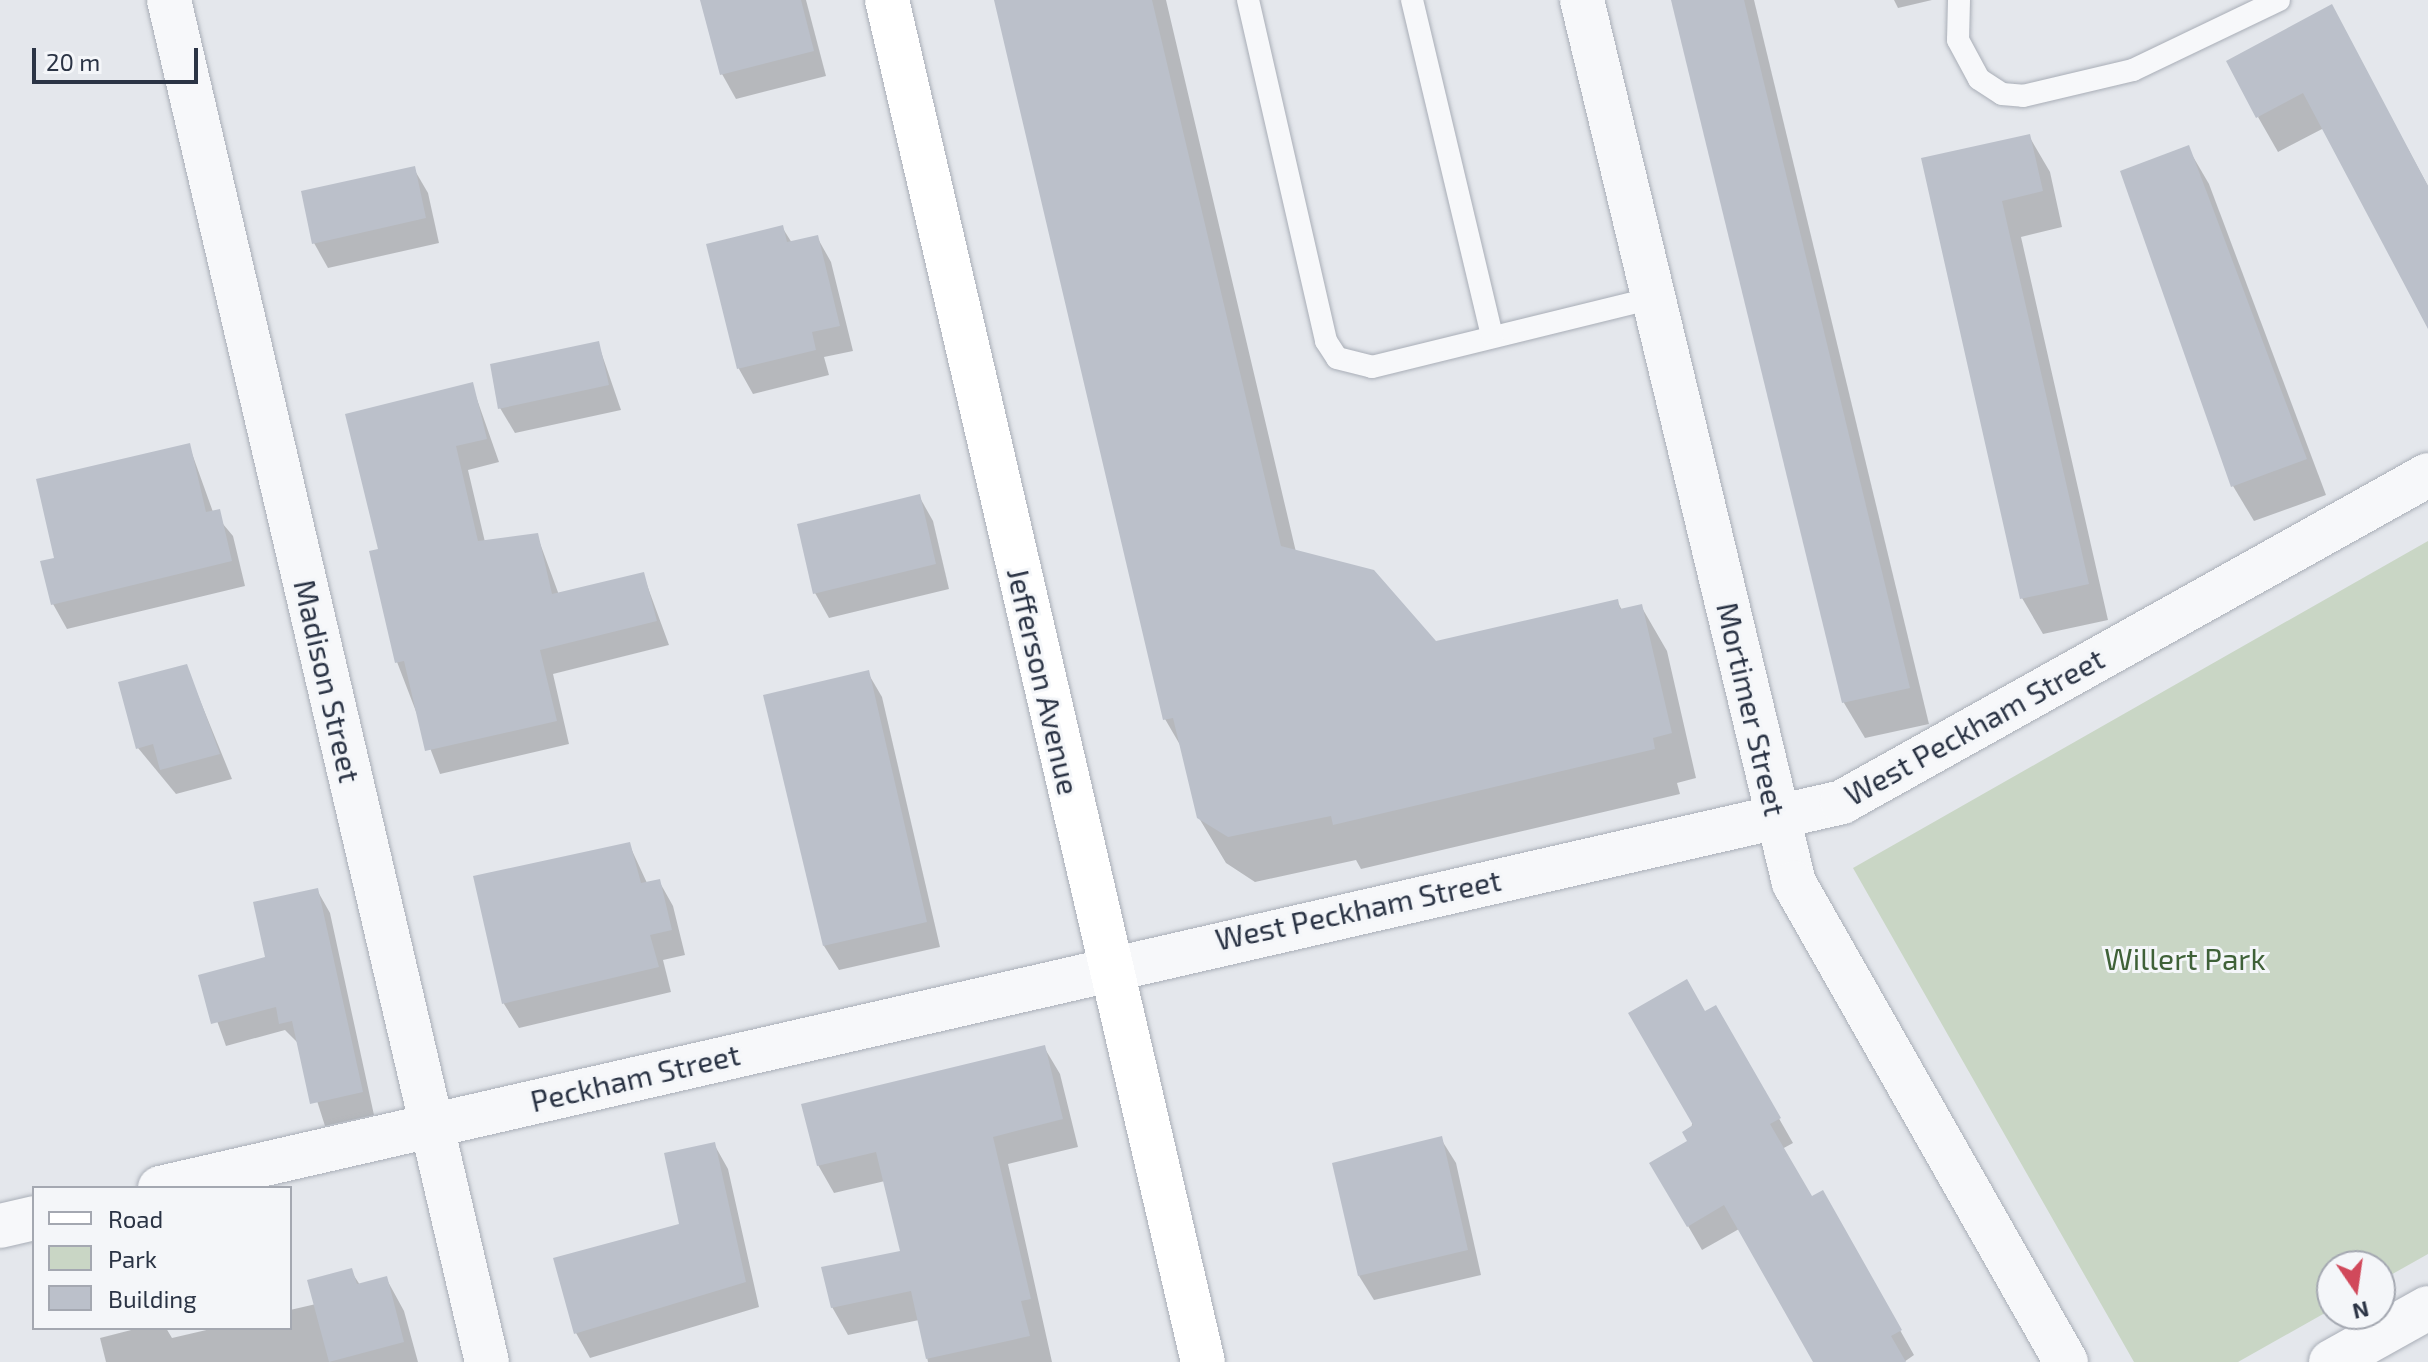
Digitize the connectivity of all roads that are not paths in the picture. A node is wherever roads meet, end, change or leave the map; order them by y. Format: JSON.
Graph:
{"nodes":[{"id":1,"x":169,"y":0,"type":"edge"},
{"id":2,"x":887,"y":0,"type":"edge"},
{"id":3,"x":1248,"y":0,"type":"edge"},
{"id":4,"x":1412,"y":0,"type":"edge"},
{"id":5,"x":1582,"y":0,"type":"edge"},
{"id":6,"x":1959,"y":0,"type":"edge"},
{"id":7,"x":2279,"y":0,"type":"edge"},
{"id":8,"x":1653,"y":298,"type":"junction"},
{"id":9,"x":1492,"y":337,"type":"junction"},
{"id":10,"x":2428,"y":475,"type":"edge"},
{"id":11,"x":1778,"y":817,"type":"junction"},
{"id":12,"x":1109,"y":966,"type":"junction"},
{"id":13,"x":431,"y":1124,"type":"junction"},
{"id":14,"x":168,"y":1186,"type":"edge"},
{"id":15,"x":32,"y":1218,"type":"edge"},
{"id":16,"x":0,"y":1226,"type":"edge"},
{"id":17,"x":2428,"y":1308,"type":"edge"},
{"id":18,"x":487,"y":1362,"type":"edge"},
{"id":19,"x":1203,"y":1362,"type":"edge"},
{"id":20,"x":2066,"y":1362,"type":"edge"},
{"id":21,"x":2331,"y":1362,"type":"edge"}],
"edges":[{"from":1,"to":13,"type":"street","name":"Madison Street"},
{"from":2,"to":12,"type":"street","name":"Jefferson Avenue"},
{"from":3,"to":9,"type":"lane"},
{"from":4,"to":9,"type":"lane"},
{"from":5,"to":8,"type":"street","name":"Mortimer Street"},
{"from":6,"to":7,"type":"lane"},
{"from":8,"to":9,"type":"lane"},
{"from":8,"to":11,"type":"street","name":"Mortimer Street"},
{"from":10,"to":11,"type":"street","name":"West Peckham Street"},
{"from":11,"to":12,"type":"street","name":"West Peckham Street"},
{"from":11,"to":20,"type":"street","name":"Mortimer Street"},
{"from":12,"to":13,"type":"street","name":"Peckham Street"},
{"from":12,"to":19,"type":"street","name":"Jefferson Avenue"},
{"from":13,"to":14,"type":"street","name":"Peckham Street"},
{"from":13,"to":18,"type":"street","name":"Madison Street"},
{"from":15,"to":16,"type":"street"},
{"from":17,"to":21,"type":"street"}]}
